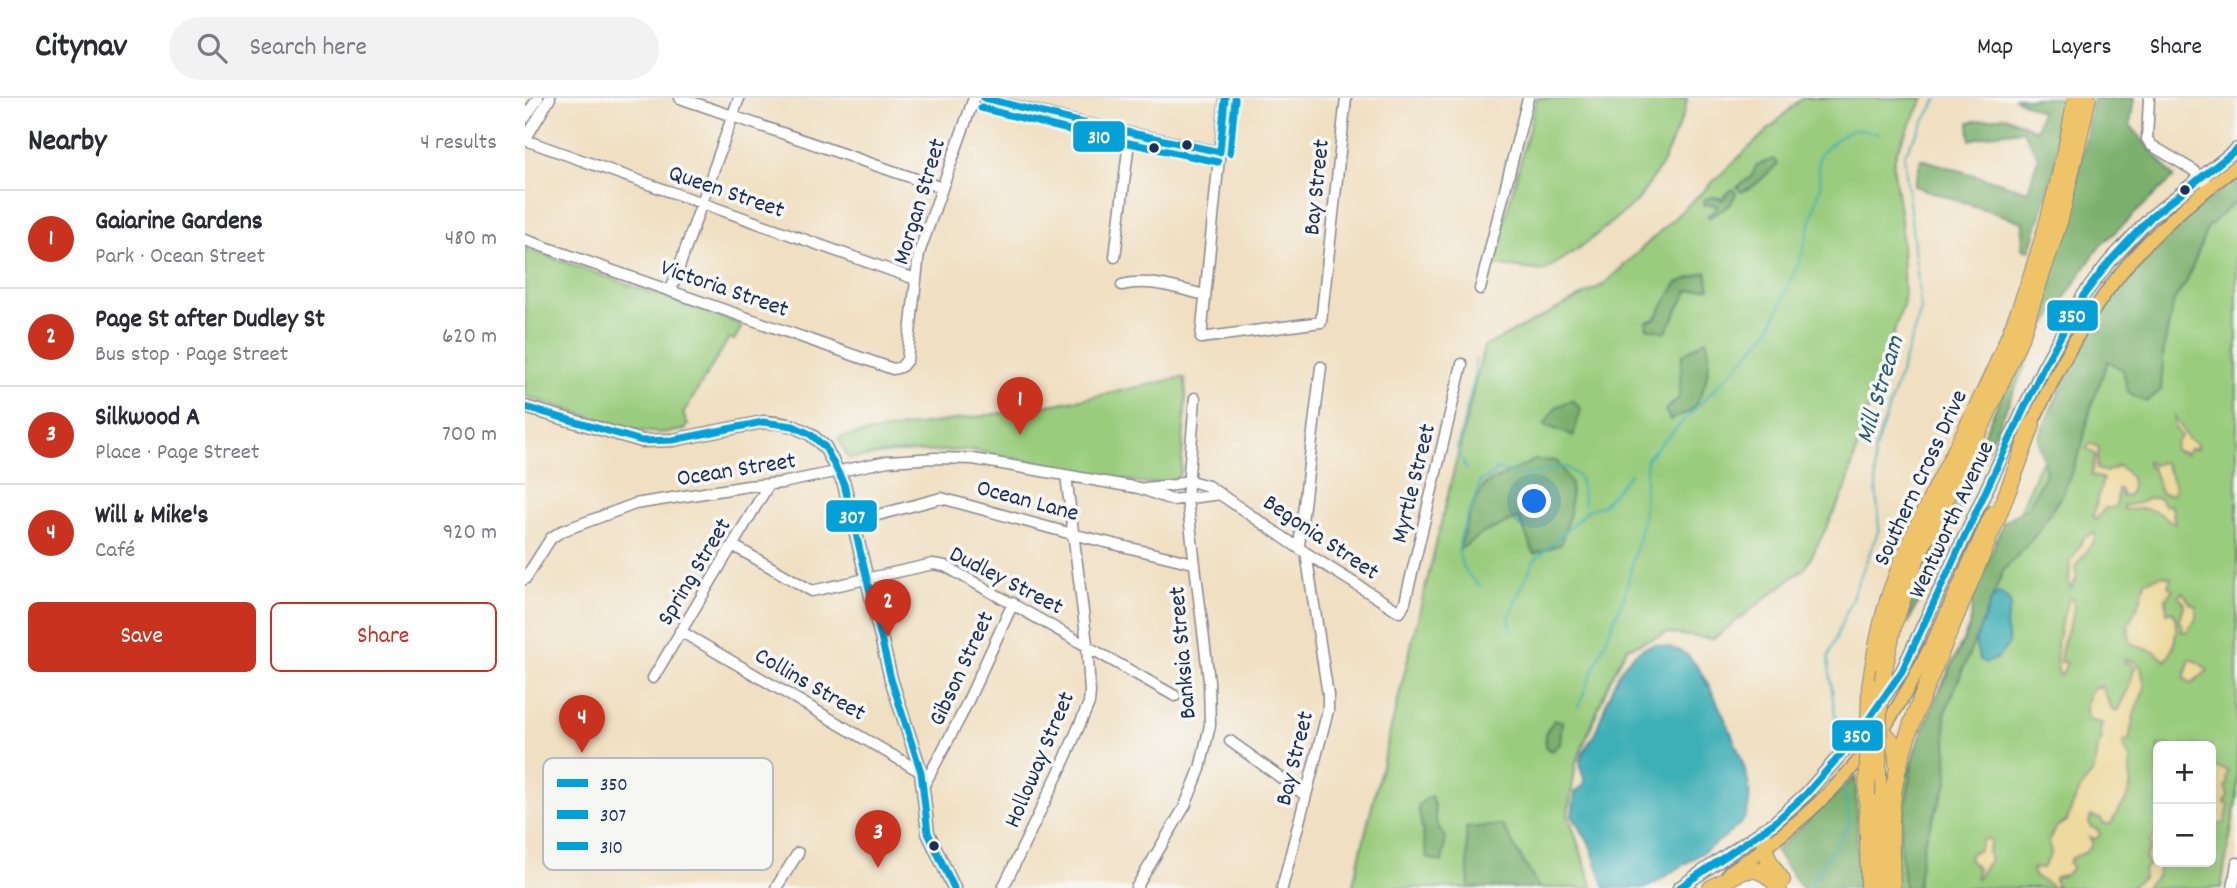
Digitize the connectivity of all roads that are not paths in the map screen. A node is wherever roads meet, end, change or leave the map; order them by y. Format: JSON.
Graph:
{"nodes":[{"id":1,"x":538,"y":98,"type":"edge"},
{"id":2,"x":550,"y":98,"type":"edge"},
{"id":3,"x":680,"y":98,"type":"edge"},
{"id":4,"x":739,"y":98,"type":"edge"},
{"id":5,"x":974,"y":98,"type":"edge"},
{"id":6,"x":984,"y":98,"type":"edge"},
{"id":7,"x":1225,"y":98,"type":"edge"},
{"id":8,"x":1346,"y":98,"type":"edge"},
{"id":9,"x":1528,"y":98,"type":"edge"},
{"id":10,"x":2077,"y":98,"type":"edge"},
{"id":11,"x":2088,"y":98,"type":"edge"},
{"id":12,"x":2149,"y":98,"type":"edge"},
{"id":13,"x":733,"y":116,"type":"junction"},
{"id":14,"x":525,"y":118,"type":"edge"},
{"id":15,"x":1130,"y":133,"type":"junction"},
{"id":16,"x":525,"y":140,"type":"edge"},
{"id":17,"x":2237,"y":149,"type":"edge"},
{"id":18,"x":1220,"y":152,"type":"junction"},
{"id":19,"x":2237,"y":166,"type":"edge"},
{"id":20,"x":2201,"y":176,"type":"junction"},
{"id":21,"x":2211,"y":187,"type":"junction"},
{"id":22,"x":942,"y":188,"type":"junction"},
{"id":23,"x":701,"y":203,"type":"junction"},
{"id":24,"x":525,"y":240,"type":"edge"},
{"id":25,"x":1115,"y":257,"type":"dead end"},
{"id":26,"x":915,"y":279,"type":"junction"},
{"id":27,"x":1122,"y":285,"type":"dead end"},
{"id":28,"x":1480,"y":289,"type":"dead end"},
{"id":29,"x":671,"y":290,"type":"junction"},
{"id":30,"x":1205,"y":295,"type":"junction"},
{"id":31,"x":907,"y":360,"type":"joint"},
{"id":32,"x":1462,"y":364,"type":"dead end"},
{"id":33,"x":1321,"y":367,"type":"dead end"},
{"id":34,"x":1195,"y":398,"type":"dead end"},
{"id":35,"x":525,"y":407,"type":"edge"},
{"id":36,"x":2032,"y":425,"type":"junction"},
{"id":37,"x":838,"y":470,"type":"junction"},
{"id":38,"x":1066,"y":475,"type":"junction"},
{"id":39,"x":1187,"y":480,"type":"junction"},
{"id":40,"x":769,"y":484,"type":"junction"},
{"id":41,"x":1139,"y":488,"type":"junction"},
{"id":42,"x":1221,"y":494,"type":"junction"},
{"id":43,"x":1187,"y":499,"type":"junction"},
{"id":44,"x":852,"y":522,"type":"junction"},
{"id":45,"x":1072,"y":534,"type":"junction"},
{"id":46,"x":734,"y":546,"type":"junction"},
{"id":47,"x":1303,"y":550,"type":"junction"},
{"id":48,"x":1193,"y":563,"type":"junction"},
{"id":49,"x":525,"y":579,"type":"edge"},
{"id":50,"x":866,"y":579,"type":"junction"},
{"id":51,"x":1013,"y":603,"type":"junction"},
{"id":52,"x":1400,"y":612,"type":"joint"},
{"id":53,"x":680,"y":631,"type":"junction"},
{"id":54,"x":1087,"y":644,"type":"junction"},
{"id":55,"x":653,"y":678,"type":"dead end"},
{"id":56,"x":1175,"y":696,"type":"dead end"},
{"id":57,"x":1881,"y":730,"type":"junction"},
{"id":58,"x":1230,"y":741,"type":"dead end"},
{"id":59,"x":1843,"y":766,"type":"junction"},
{"id":60,"x":921,"y":772,"type":"junction"},
{"id":61,"x":1897,"y":773,"type":"junction"},
{"id":62,"x":923,"y":787,"type":"junction"},
{"id":63,"x":1305,"y":795,"type":"junction"},
{"id":64,"x":1763,"y":831,"type":"junction"},
{"id":65,"x":1764,"y":849,"type":"junction"},
{"id":66,"x":798,"y":853,"type":"dead end"},
{"id":67,"x":2237,"y":863,"type":"edge"},
{"id":68,"x":776,"y":888,"type":"edge"},
{"id":69,"x":954,"y":888,"type":"edge"},
{"id":70,"x":1003,"y":888,"type":"edge"},
{"id":71,"x":1136,"y":888,"type":"edge"},
{"id":72,"x":1282,"y":888,"type":"edge"},
{"id":73,"x":1679,"y":888,"type":"edge"},
{"id":74,"x":1705,"y":888,"type":"edge"},
{"id":75,"x":1711,"y":888,"type":"edge"},
{"id":76,"x":1779,"y":888,"type":"edge"},
{"id":77,"x":1788,"y":888,"type":"edge"},
{"id":78,"x":1869,"y":888,"type":"edge"},
{"id":79,"x":1880,"y":888,"type":"edge"},
{"id":80,"x":1892,"y":888,"type":"edge"},
{"id":81,"x":2232,"y":888,"type":"edge"}],
"edges":[{"from":1,"to":14,"type":"street"},
{"from":2,"to":16,"type":"street"},
{"from":3,"to":13,"type":"street"},
{"from":4,"to":13,"type":"street"},
{"from":5,"to":22,"type":"street","name":"Morgan Street"},
{"from":6,"to":15,"type":"street"},
{"from":7,"to":18,"type":"street"},
{"from":8,"to":30,"type":"street","name":"Bay Street"},
{"from":9,"to":28,"type":"street"},
{"from":10,"to":78,"type":"highway","name":"Southern Cross Drive","bridge":true},
{"from":11,"to":79,"type":"highway","name":"Southern Cross Drive","bridge":true},
{"from":12,"to":20,"type":"street"},
{"from":13,"to":22,"type":"street"},
{"from":13,"to":23,"type":"street"},
{"from":15,"to":18,"type":"street"},
{"from":15,"to":25,"type":"street"},
{"from":16,"to":23,"type":"street","name":"Queen Street"},
{"from":17,"to":20,"type":"main road","name":"Wentworth Avenue"},
{"from":18,"to":30,"type":"street"},
{"from":19,"to":21,"type":"main road","name":"Wentworth Avenue"},
{"from":20,"to":21,"type":"street"},
{"from":20,"to":59,"type":"main road","name":"Wentworth Avenue"},
{"from":21,"to":36,"type":"main road","name":"Wentworth Avenue"},
{"from":22,"to":26,"type":"street","name":"Morgan Street"},
{"from":23,"to":26,"type":"street","name":"Queen Street"},
{"from":23,"to":29,"type":"street"},
{"from":24,"to":29,"type":"street","name":"Victoria Street"},
{"from":26,"to":31,"type":"street","name":"Morgan Street"},
{"from":27,"to":30,"type":"street"},
{"from":29,"to":31,"type":"street","name":"Victoria Street"},
{"from":32,"to":52,"type":"street","name":"Myrtle Street"},
{"from":33,"to":47,"type":"street","name":"Bay Street"},
{"from":34,"to":39,"type":"street","name":"Banksia Street"},
{"from":35,"to":37,"type":"main road"},
{"from":36,"to":57,"type":"main road","name":"Wentworth Avenue"},
{"from":36,"to":61,"type":"highway"},
{"from":37,"to":38,"type":"street","name":"Ocean Street"},
{"from":37,"to":40,"type":"street","name":"Ocean Street"},
{"from":37,"to":44,"type":"main road"},
{"from":38,"to":41,"type":"street","name":"Ocean Street"},
{"from":38,"to":45,"type":"street","name":"Holloway Street"},
{"from":39,"to":41,"type":"street","name":"Ocean Street"},
{"from":39,"to":42,"type":"street","name":"Begonia Street"},
{"from":39,"to":43,"type":"street","name":"Banksia Street"},
{"from":40,"to":46,"type":"street","name":"Spring Street"},
{"from":40,"to":49,"type":"street","name":"Ocean Street"},
{"from":41,"to":43,"type":"street","name":"Ocean Street"},
{"from":42,"to":43,"type":"street"},
{"from":42,"to":47,"type":"street","name":"Begonia Street"},
{"from":43,"to":48,"type":"street","name":"Banksia Street"},
{"from":44,"to":45,"type":"street","name":"Ocean Lane"},
{"from":44,"to":50,"type":"main road"},
{"from":45,"to":48,"type":"street","name":"Ocean Lane"},
{"from":45,"to":54,"type":"street","name":"Holloway Street"},
{"from":46,"to":50,"type":"street","name":"Dudley Street"},
{"from":46,"to":53,"type":"street","name":"Spring Street"},
{"from":47,"to":52,"type":"street","name":"Begonia Street"},
{"from":47,"to":63,"type":"street","name":"Bay Street"},
{"from":48,"to":71,"type":"street","name":"Banksia Street"},
{"from":50,"to":51,"type":"street","name":"Dudley Street"},
{"from":50,"to":60,"type":"main road"},
{"from":51,"to":54,"type":"street","name":"Dudley Street"},
{"from":51,"to":62,"type":"street","name":"Gibson Street"},
{"from":53,"to":55,"type":"street","name":"Spring Street"},
{"from":53,"to":60,"type":"street","name":"Collins Street"},
{"from":54,"to":56,"type":"street","name":"Dudley Street"},
{"from":54,"to":70,"type":"street","name":"Holloway Street"},
{"from":57,"to":59,"type":"main road","name":"Wentworth Avenue"},
{"from":57,"to":61,"type":"highway"},
{"from":58,"to":63,"type":"street"},
{"from":59,"to":64,"type":"main road"},
{"from":59,"to":65,"type":"main road","name":"Wentworth Avenue"},
{"from":60,"to":62,"type":"main road"},
{"from":61,"to":80,"type":"highway"},
{"from":62,"to":69,"type":"main road"},
{"from":63,"to":72,"type":"street","name":"Bay Street"},
{"from":64,"to":65,"type":"highway"},
{"from":64,"to":73,"type":"main road"},
{"from":65,"to":74,"type":"main road","name":"Wentworth Avenue"},
{"from":65,"to":77,"type":"highway"},
{"from":66,"to":68,"type":"street"},
{"from":67,"to":81,"type":"street"},
{"from":75,"to":76,"type":"highway"}]}
